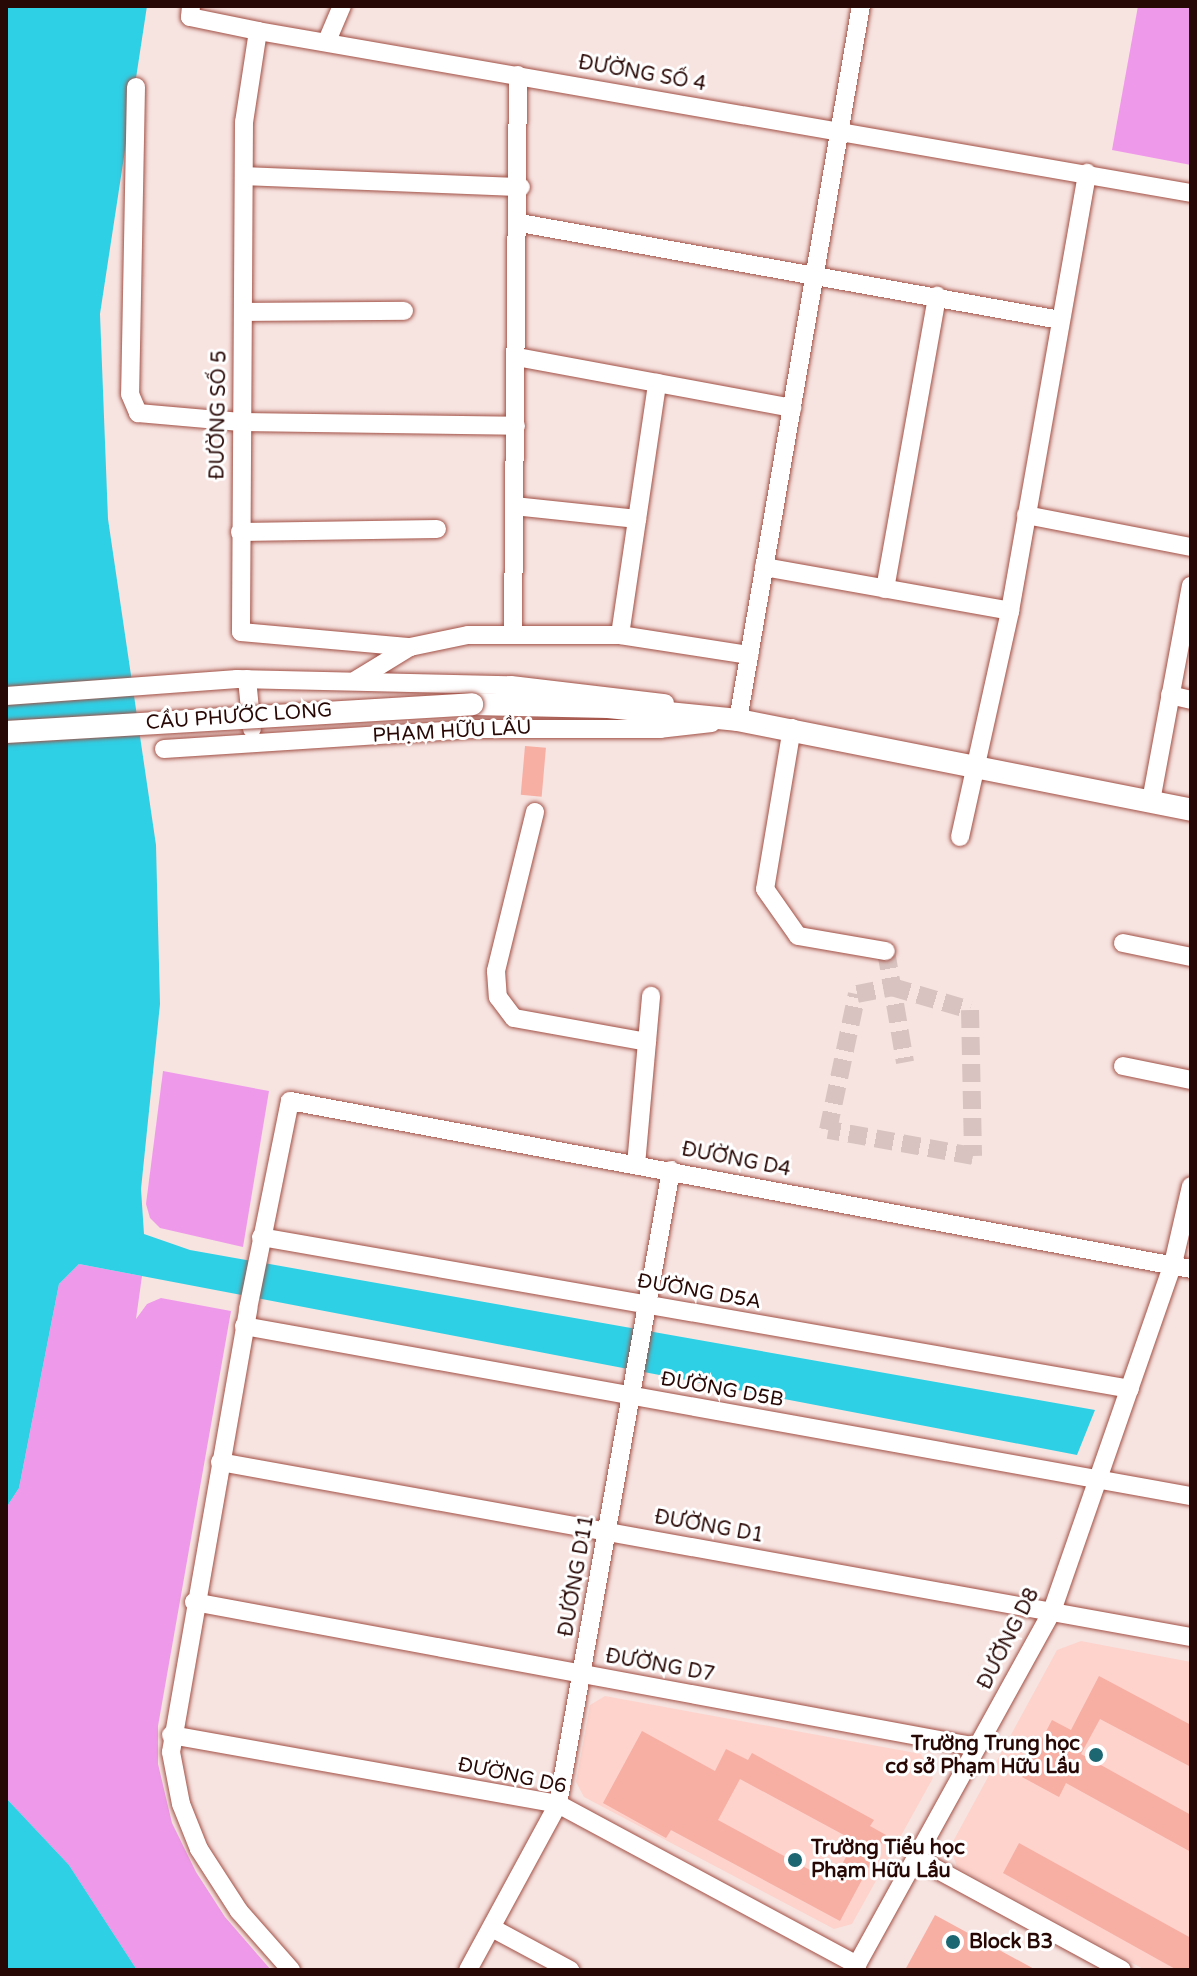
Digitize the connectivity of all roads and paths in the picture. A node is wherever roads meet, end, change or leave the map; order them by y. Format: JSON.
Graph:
{"nodes":[{"id":1,"x":342,"y":6,"type":"edge"},
{"id":2,"x":861,"y":6,"type":"edge"},
{"id":3,"x":190,"y":11,"type":"edge"},
{"id":4,"x":258,"y":31,"type":"junction"},
{"id":5,"x":327,"y":41,"type":"junction"},
{"id":6,"x":518,"y":75,"type":"junction"},
{"id":7,"x":136,"y":87,"type":"dead end"},
{"id":8,"x":840,"y":130,"type":"junction"},
{"id":9,"x":1087,"y":173,"type":"junction"},
{"id":10,"x":245,"y":176,"type":"junction"},
{"id":11,"x":521,"y":187,"type":"junction"},
{"id":12,"x":1191,"y":193,"type":"edge"},
{"id":13,"x":520,"y":223,"type":"junction"},
{"id":14,"x":815,"y":273,"type":"junction"},
{"id":15,"x":937,"y":296,"type":"junction"},
{"id":16,"x":404,"y":311,"type":"dead end"},
{"id":17,"x":243,"y":312,"type":"junction"},
{"id":18,"x":1060,"y":320,"type":"junction"},
{"id":19,"x":517,"y":357,"type":"junction"},
{"id":20,"x":657,"y":383,"type":"junction"},
{"id":21,"x":792,"y":408,"type":"junction"},
{"id":22,"x":241,"y":422,"type":"junction"},
{"id":23,"x":516,"y":426,"type":"junction"},
{"id":24,"x":514,"y":506,"type":"junction"},
{"id":25,"x":1026,"y":515,"type":"junction"},
{"id":26,"x":637,"y":519,"type":"junction"},
{"id":27,"x":437,"y":529,"type":"dead end"},
{"id":28,"x":240,"y":532,"type":"junction"},
{"id":29,"x":1191,"y":547,"type":"edge"},
{"id":30,"x":764,"y":567,"type":"junction"},
{"id":31,"x":1191,"y":586,"type":"edge"},
{"id":32,"x":885,"y":589,"type":"junction"},
{"id":33,"x":1010,"y":611,"type":"junction"},
{"id":34,"x":513,"y":632,"type":"junction"},
{"id":35,"x":620,"y":635,"type":"junction"},
{"id":36,"x":410,"y":647,"type":"junction"},
{"id":37,"x":749,"y":655,"type":"junction"},
{"id":38,"x":242,"y":679,"type":"junction"},
{"id":39,"x":354,"y":681,"type":"junction"},
{"id":40,"x":1170,"y":695,"type":"junction"},
{"id":41,"x":6,"y":696,"type":"edge"},
{"id":42,"x":1191,"y":700,"type":"edge"},
{"id":43,"x":472,"y":704,"type":"joint"},
{"id":44,"x":738,"y":720,"type":"junction"},
{"id":45,"x":792,"y":728,"type":"junction"},
{"id":46,"x":6,"y":732,"type":"edge"},
{"id":47,"x":253,"y":743,"type":"junction"},
{"id":48,"x":164,"y":749,"type":"dead end"},
{"id":49,"x":979,"y":765,"type":"junction"},
{"id":50,"x":1151,"y":801,"type":"junction"},
{"id":51,"x":1191,"y":810,"type":"edge"},
{"id":52,"x":535,"y":812,"type":"dead end"},
{"id":53,"x":960,"y":837,"type":"dead end"},
{"id":54,"x":1123,"y":943,"type":"dead end"},
{"id":55,"x":886,"y":951,"type":"dead end"},
{"id":56,"x":1191,"y":957,"type":"edge"},
{"id":57,"x":651,"y":996,"type":"dead end"},
{"id":58,"x":647,"y":1042,"type":"junction"},
{"id":59,"x":1123,"y":1066,"type":"dead end"},
{"id":60,"x":1191,"y":1080,"type":"edge"},
{"id":61,"x":636,"y":1165,"type":"junction"},
{"id":62,"x":671,"y":1170,"type":"junction"},
{"id":63,"x":1191,"y":1186,"type":"edge"},
{"id":64,"x":260,"y":1246,"type":"junction"},
{"id":65,"x":1182,"y":1266,"type":"edge"},
{"id":66,"x":649,"y":1305,"type":"junction"},
{"id":67,"x":246,"y":1318,"type":"junction"},
{"id":68,"x":633,"y":1389,"type":"junction"},
{"id":69,"x":1130,"y":1389,"type":"junction"},
{"id":70,"x":220,"y":1462,"type":"junction"},
{"id":71,"x":1095,"y":1479,"type":"junction"},
{"id":72,"x":1191,"y":1496,"type":"edge"},
{"id":73,"x":607,"y":1531,"type":"junction"},
{"id":74,"x":194,"y":1602,"type":"junction"},
{"id":75,"x":1052,"y":1611,"type":"junction"},
{"id":76,"x":1191,"y":1637,"type":"edge"},
{"id":77,"x":582,"y":1674,"type":"junction"},
{"id":78,"x":171,"y":1735,"type":"junction"},
{"id":79,"x":977,"y":1747,"type":"junction"},
{"id":80,"x":558,"y":1804,"type":"junction"},
{"id":81,"x":916,"y":1858,"type":"junction"},
{"id":82,"x":492,"y":1928,"type":"junction"},
{"id":83,"x":856,"y":1968,"type":"edge"},
{"id":84,"x":291,"y":1970,"type":"edge"},
{"id":85,"x":468,"y":1970,"type":"edge"},
{"id":86,"x":570,"y":1970,"type":"edge"},
{"id":87,"x":1122,"y":1970,"type":"edge"}],
"edges":[{"from":1,"to":5,"type":"street"},
{"from":2,"to":8,"type":"street"},
{"from":3,"to":4,"type":"street","name":"ĐƯỜNG SỐ 4"},
{"from":4,"to":5,"type":"street","name":"ĐƯỜNG SỐ 4"},
{"from":4,"to":10,"type":"street","name":"ĐƯỜNG SỐ 5"},
{"from":5,"to":6,"type":"street","name":"ĐƯỜNG SỐ 4"},
{"from":6,"to":8,"type":"street","name":"ĐƯỜNG SỐ 4"},
{"from":6,"to":11,"type":"street"},
{"from":7,"to":22,"type":"street"},
{"from":8,"to":9,"type":"street","name":"ĐƯỜNG SỐ 4"},
{"from":8,"to":14,"type":"street"},
{"from":9,"to":12,"type":"street","name":"ĐƯỜNG SỐ 4"},
{"from":9,"to":18,"type":"street"},
{"from":10,"to":11,"type":"street"},
{"from":10,"to":17,"type":"street","name":"ĐƯỜNG SỐ 5"},
{"from":11,"to":13,"type":"street"},
{"from":13,"to":14,"type":"street"},
{"from":13,"to":19,"type":"street"},
{"from":14,"to":15,"type":"street"},
{"from":14,"to":21,"type":"street"},
{"from":15,"to":18,"type":"street"},
{"from":15,"to":32,"type":"street"},
{"from":16,"to":17,"type":"street"},
{"from":17,"to":22,"type":"street","name":"ĐƯỜNG SỐ 5"},
{"from":18,"to":25,"type":"street"},
{"from":19,"to":20,"type":"street"},
{"from":19,"to":23,"type":"street"},
{"from":20,"to":21,"type":"street"},
{"from":20,"to":26,"type":"street"},
{"from":21,"to":30,"type":"street"},
{"from":22,"to":23,"type":"street"},
{"from":22,"to":28,"type":"street","name":"ĐƯỜNG SỐ 5"},
{"from":23,"to":24,"type":"street"},
{"from":24,"to":26,"type":"street"},
{"from":24,"to":34,"type":"street"},
{"from":25,"to":29,"type":"street"},
{"from":25,"to":33,"type":"street"},
{"from":26,"to":35,"type":"street"},
{"from":27,"to":28,"type":"street"},
{"from":28,"to":36,"type":"street","name":"ĐƯỜNG SỐ 5"},
{"from":30,"to":32,"type":"street"},
{"from":30,"to":37,"type":"street"},
{"from":31,"to":40,"type":"street"},
{"from":32,"to":33,"type":"street"},
{"from":33,"to":49,"type":"street"},
{"from":34,"to":35,"type":"street"},
{"from":34,"to":36,"type":"street"},
{"from":35,"to":37,"type":"street"},
{"from":36,"to":39,"type":"street"},
{"from":37,"to":44,"type":"street"},
{"from":38,"to":39,"type":"street","name":"PHẠM HỮU LẦU"},
{"from":38,"to":41,"type":"street","name":"CẦU PHƯỚC LONG"},
{"from":38,"to":47,"type":"street"},
{"from":39,"to":44,"type":"street","name":"PHẠM HỮU LẦU"},
{"from":40,"to":42,"type":"street"},
{"from":40,"to":50,"type":"street"},
{"from":43,"to":44,"type":"main road","name":"PHẠM HỮU LẦU"},
{"from":43,"to":46,"type":"main road","name":"CẦU PHƯỚC LONG","bridge":true},
{"from":44,"to":45,"type":"main road","name":"PHẠM HỮU LẦU"},
{"from":44,"to":47,"type":"street","name":"PHẠM HỮU LẦU"},
{"from":45,"to":49,"type":"main road","name":"PHẠM HỮU LẦU"},
{"from":45,"to":55,"type":"street"},
{"from":47,"to":48,"type":"street","name":"PHẠM HỮU LẦU"},
{"from":49,"to":50,"type":"main road","name":"PHẠM HỮU LẦU"},
{"from":49,"to":53,"type":"street"},
{"from":50,"to":51,"type":"main road","name":"PHẠM HỮU LẦU"},
{"from":52,"to":58,"type":"street"},
{"from":54,"to":56,"type":"street"},
{"from":57,"to":58,"type":"street"},
{"from":58,"to":61,"type":"street"},
{"from":59,"to":60,"type":"street"},
{"from":61,"to":62,"type":"street","name":"ĐƯỜNG D4"},
{"from":61,"to":64,"type":"street","name":"ĐƯỜNG D4"},
{"from":62,"to":65,"type":"street","name":"ĐƯỜNG D4"},
{"from":62,"to":66,"type":"street","name":"ĐƯỜNG D11"},
{"from":63,"to":65,"type":"street","name":"ĐƯỜNG D8"},
{"from":64,"to":66,"type":"street","name":"ĐƯỜNG D5A"},
{"from":64,"to":67,"type":"street"},
{"from":65,"to":69,"type":"street","name":"ĐƯỜNG D8"},
{"from":66,"to":68,"type":"street","name":"ĐƯỜNG D11"},
{"from":66,"to":69,"type":"street","name":"ĐƯỜNG D5A"},
{"from":67,"to":68,"type":"street","name":"ĐƯỜNG D5B"},
{"from":67,"to":70,"type":"street"},
{"from":68,"to":71,"type":"street","name":"ĐƯỜNG D5B"},
{"from":68,"to":73,"type":"street","name":"ĐƯỜNG D11"},
{"from":69,"to":71,"type":"street","name":"ĐƯỜNG D8"},
{"from":70,"to":73,"type":"street","name":"ĐƯỜNG D1"},
{"from":70,"to":74,"type":"street"},
{"from":71,"to":72,"type":"street","name":"ĐƯỜNG D5B"},
{"from":71,"to":75,"type":"street","name":"ĐƯỜNG D8"},
{"from":73,"to":75,"type":"street","name":"ĐƯỜNG D1"},
{"from":73,"to":77,"type":"street","name":"ĐƯỜNG D11"},
{"from":74,"to":77,"type":"street","name":"ĐƯỜNG D7"},
{"from":74,"to":78,"type":"street"},
{"from":75,"to":76,"type":"street","name":"ĐƯỜNG D1"},
{"from":75,"to":79,"type":"street","name":"ĐƯỜNG D8"},
{"from":77,"to":79,"type":"street","name":"ĐƯỜNG D7"},
{"from":77,"to":80,"type":"street","name":"ĐƯỜNG D11"},
{"from":78,"to":80,"type":"street","name":"ĐƯỜNG D6"},
{"from":78,"to":84,"type":"street"},
{"from":79,"to":81,"type":"street","name":"ĐƯỜNG D8"},
{"from":80,"to":82,"type":"street","name":"ĐƯỜNG D11"},
{"from":80,"to":83,"type":"street","name":"ĐƯỜNG D6"},
{"from":81,"to":83,"type":"street","name":"ĐƯỜNG D8"},
{"from":81,"to":87,"type":"street"},
{"from":82,"to":85,"type":"street","name":"ĐƯỜNG D11"},
{"from":82,"to":86,"type":"street"}]}
